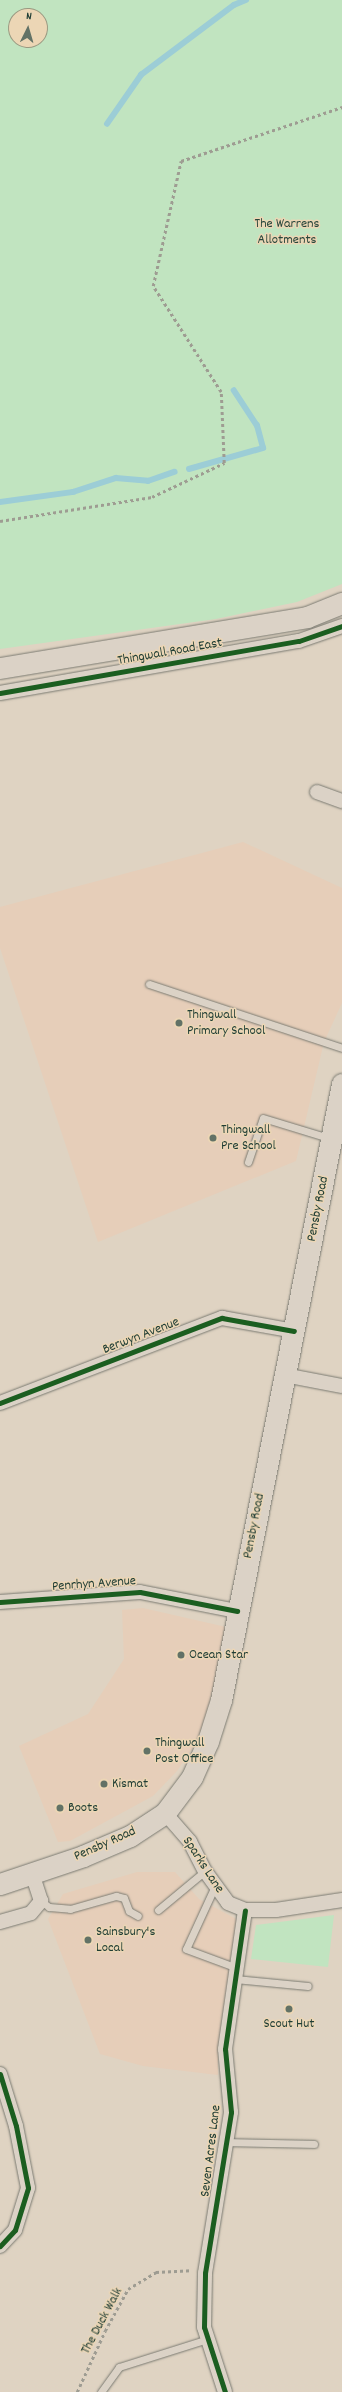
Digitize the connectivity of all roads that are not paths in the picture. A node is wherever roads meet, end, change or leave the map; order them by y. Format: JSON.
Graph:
{"nodes":[{"id":1,"x":342,"y":603,"type":"edge"},
{"id":2,"x":342,"y":626,"type":"edge"},
{"id":3,"x":0,"y":668,"type":"edge"},
{"id":4,"x":0,"y":693,"type":"edge"},
{"id":5,"x":317,"y":792,"type":"dead end"},
{"id":6,"x":342,"y":801,"type":"edge"},
{"id":7,"x":150,"y":984,"type":"dead end"},
{"id":8,"x":342,"y":1048,"type":"edge"},
{"id":9,"x":342,"y":1084,"type":"edge"},
{"id":10,"x":332,"y":1138,"type":"junction"},
{"id":11,"x":248,"y":1162,"type":"dead end"},
{"id":12,"x":294,"y":1331,"type":"junction"},
{"id":13,"x":284,"y":1375,"type":"junction"},
{"id":14,"x":342,"y":1386,"type":"edge"},
{"id":15,"x":0,"y":1403,"type":"edge"},
{"id":16,"x":0,"y":1602,"type":"edge"},
{"id":17,"x":237,"y":1611,"type":"junction"},
{"id":18,"x":165,"y":1813,"type":"junction"},
{"id":19,"x":205,"y":1871,"type":"junction"},
{"id":20,"x":32,"y":1873,"type":"junction"},
{"id":21,"x":0,"y":1884,"type":"edge"},
{"id":22,"x":216,"y":1886,"type":"junction"},
{"id":23,"x":342,"y":1900,"type":"edge"},
{"id":24,"x":41,"y":1901,"type":"junction"},
{"id":25,"x":158,"y":1910,"type":"dead end"},
{"id":26,"x":245,"y":1910,"type":"junction"},
{"id":27,"x":138,"y":1916,"type":"dead end"},
{"id":28,"x":0,"y":1922,"type":"edge"},
{"id":29,"x":236,"y":1974,"type":"junction"},
{"id":30,"x":308,"y":1986,"type":"dead end"},
{"id":31,"x":0,"y":2074,"type":"edge"},
{"id":32,"x":226,"y":2142,"type":"junction"},
{"id":33,"x":314,"y":2144,"type":"dead end"},
{"id":34,"x":0,"y":2246,"type":"edge"},
{"id":35,"x":208,"y":2339,"type":"junction"},
{"id":36,"x":102,"y":2392,"type":"edge"},
{"id":37,"x":225,"y":2392,"type":"edge"}],
"edges":[{"from":1,"to":3,"type":"main road","name":"Thingwall Road East"},
{"from":2,"to":4,"type":"street","name":"Thingwall Road East"},
{"from":5,"to":6,"type":"street"},
{"from":7,"to":8,"type":"lane"},
{"from":9,"to":10,"type":"main road","name":"Pensby Road"},
{"from":10,"to":11,"type":"lane"},
{"from":10,"to":12,"type":"main road","name":"Pensby Road"},
{"from":12,"to":13,"type":"main road","name":"Pensby Road"},
{"from":12,"to":15,"type":"street","name":"Berwyn Avenue"},
{"from":13,"to":14,"type":"street"},
{"from":13,"to":17,"type":"main road","name":"Pensby Road"},
{"from":16,"to":17,"type":"street","name":"Penrhyn Avenue"},
{"from":17,"to":18,"type":"main road","name":"Pensby Road"},
{"from":18,"to":19,"type":"street","name":"Sparks Lane"},
{"from":18,"to":20,"type":"main road","name":"Pensby Road"},
{"from":19,"to":22,"type":"street","name":"Sparks Lane"},
{"from":19,"to":25,"type":"lane"},
{"from":20,"to":21,"type":"main road","name":"Pensby Road"},
{"from":20,"to":24,"type":"street"},
{"from":22,"to":26,"type":"street","name":"Sparks Lane"},
{"from":22,"to":29,"type":"lane"},
{"from":23,"to":26,"type":"street","name":"Sparks Lane"},
{"from":24,"to":27,"type":"lane"},
{"from":24,"to":28,"type":"street"},
{"from":26,"to":29,"type":"street","name":"Seven Acres Lane"},
{"from":29,"to":30,"type":"lane"},
{"from":29,"to":32,"type":"street","name":"Seven Acres Lane"},
{"from":31,"to":34,"type":"street"},
{"from":32,"to":33,"type":"lane"},
{"from":32,"to":35,"type":"street","name":"Seven Acres Lane"},
{"from":35,"to":36,"type":"lane"},
{"from":35,"to":37,"type":"street","name":"Seven Acres Lane"}]}
